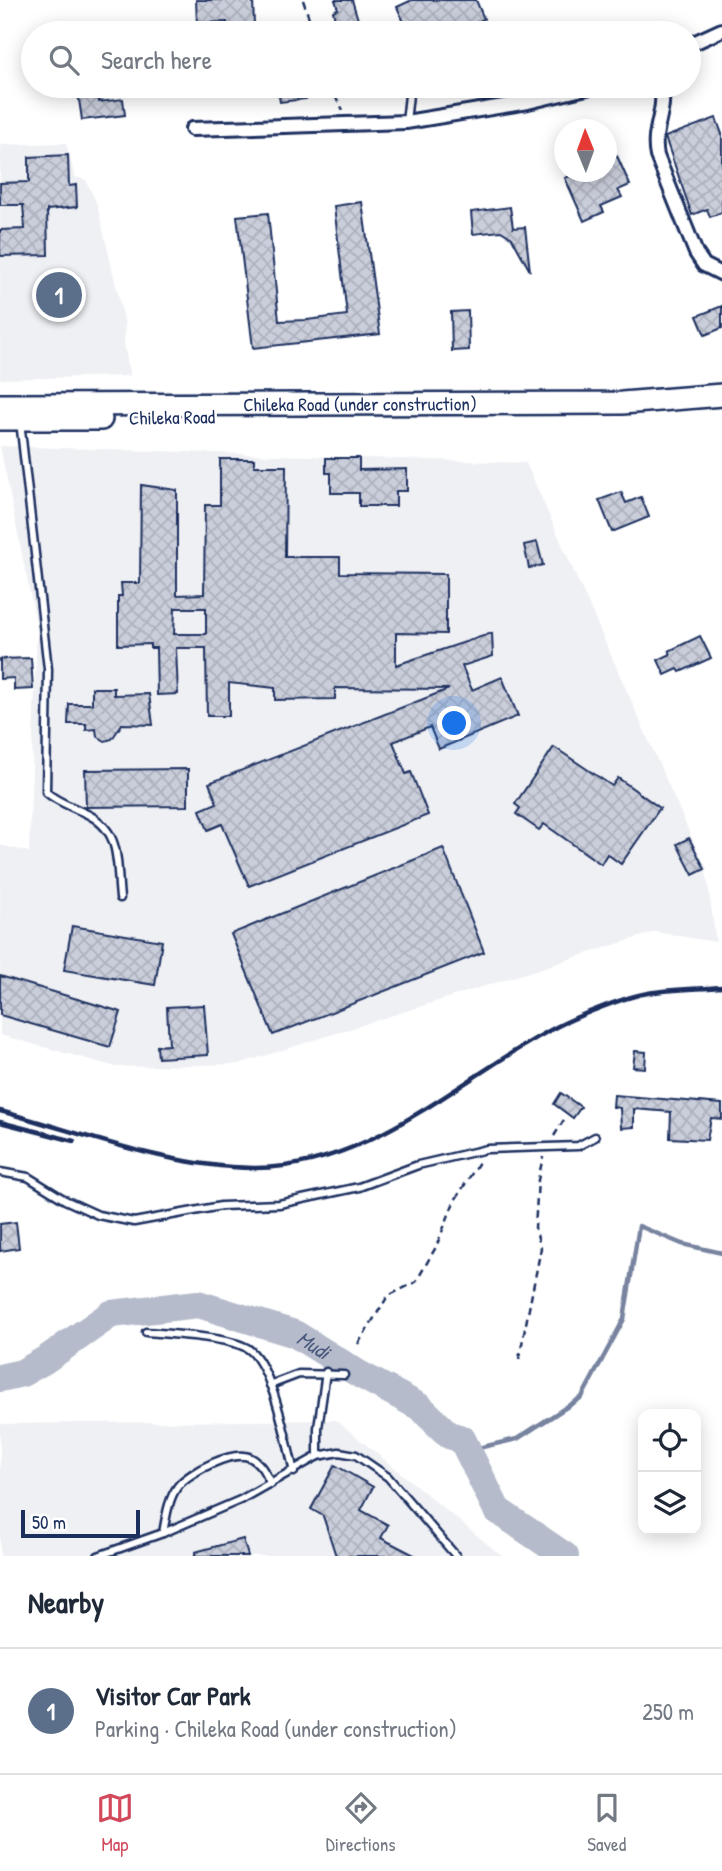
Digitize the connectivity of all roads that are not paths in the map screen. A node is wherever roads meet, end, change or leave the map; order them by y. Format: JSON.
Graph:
{"nodes":[{"id":1,"x":722,"y":30,"type":"edge"},
{"id":2,"x":701,"y":40,"type":"edge"},
{"id":3,"x":409,"y":98,"type":"edge"},
{"id":4,"x":545,"y":98,"type":"edge"},
{"id":5,"x":664,"y":98,"type":"edge"},
{"id":6,"x":406,"y":122,"type":"junction"},
{"id":7,"x":192,"y":129,"type":"dead end"},
{"id":8,"x":722,"y":274,"type":"edge"},
{"id":9,"x":722,"y":395,"type":"edge"},
{"id":10,"x":0,"y":405,"type":"edge"},
{"id":11,"x":722,"y":408,"type":"edge"},
{"id":12,"x":10,"y":419,"type":"edge"},
{"id":13,"x":120,"y":898,"type":"dead end"},
{"id":14,"x":595,"y":1137,"type":"dead end"},
{"id":15,"x":0,"y":1172,"type":"edge"},
{"id":16,"x":146,"y":1332,"type":"dead end"},
{"id":17,"x":326,"y":1373,"type":"junction"},
{"id":18,"x":344,"y":1375,"type":"dead end"},
{"id":19,"x":270,"y":1385,"type":"junction"},
{"id":20,"x":318,"y":1456,"type":"junction"},
{"id":21,"x":294,"y":1472,"type":"junction"},
{"id":22,"x":271,"y":1484,"type":"junction"},
{"id":23,"x":163,"y":1533,"type":"junction"},
{"id":24,"x":98,"y":1556,"type":"edge"},
{"id":25,"x":456,"y":1556,"type":"edge"}],
"edges":[{"from":1,"to":2,"type":"street"},
{"from":3,"to":6,"type":"lane"},
{"from":4,"to":6,"type":"street"},
{"from":5,"to":8,"type":"street"},
{"from":6,"to":7,"type":"street"},
{"from":9,"to":10,"type":"highway","name":"Chileka Road (under construction)"},
{"from":11,"to":12,"type":"highway","name":"Chileka Road"},
{"from":12,"to":13,"type":"lane"},
{"from":14,"to":15,"type":"lane"},
{"from":16,"to":19,"type":"lane"},
{"from":17,"to":18,"type":"lane"},
{"from":17,"to":19,"type":"lane"},
{"from":17,"to":20,"type":"lane"},
{"from":19,"to":21,"type":"lane"},
{"from":20,"to":21,"type":"lane"},
{"from":20,"to":25,"type":"lane"},
{"from":21,"to":22,"type":"lane"},
{"from":22,"to":23,"type":"lane"},
{"from":22,"to":23,"type":"lane"},
{"from":23,"to":24,"type":"lane"}]}
